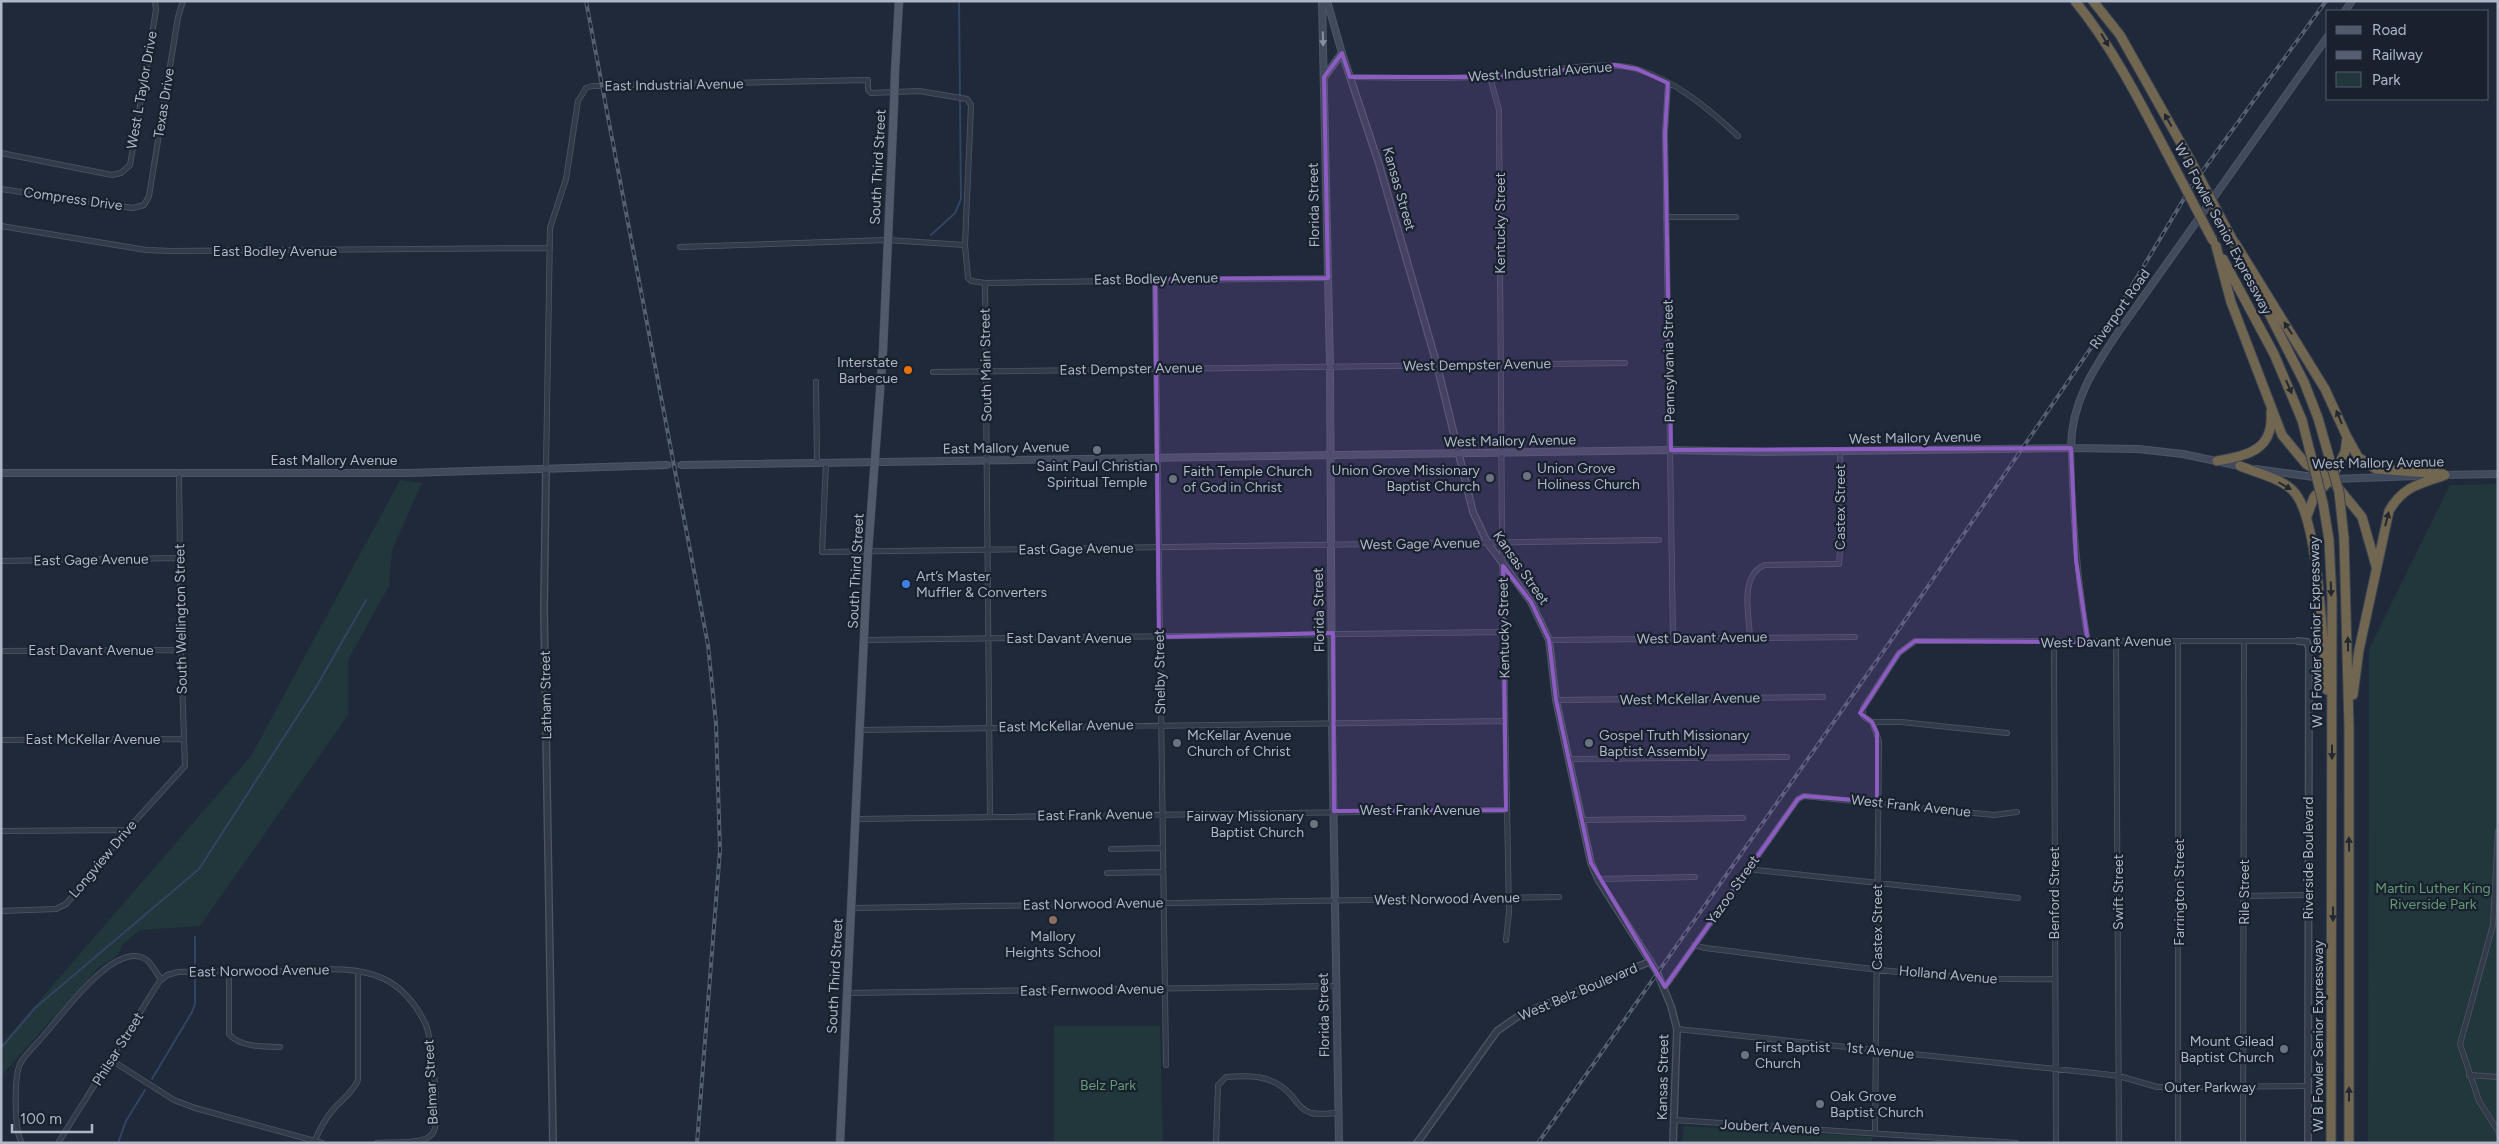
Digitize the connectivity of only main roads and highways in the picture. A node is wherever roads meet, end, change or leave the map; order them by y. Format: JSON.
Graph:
{"nodes":[{"id":1,"x":899,"y":1,"type":"edge"},
{"id":2,"x":1322,"y":1,"type":"edge"},
{"id":3,"x":1327,"y":1,"type":"edge"},
{"id":4,"x":2075,"y":1,"type":"edge"},
{"id":5,"x":2093,"y":1,"type":"edge"},
{"id":6,"x":2326,"y":39,"type":"edge"},
{"id":7,"x":1324,"y":77,"type":"junction"},
{"id":8,"x":2214,"y":244,"type":"junction"},
{"id":9,"x":2266,"y":302,"type":"junction"},
{"id":10,"x":2270,"y":404,"type":"junction"},
{"id":11,"x":2347,"y":437,"type":"junction"},
{"id":12,"x":2071,"y":448,"type":"junction"},
{"id":13,"x":1331,"y":456,"type":"junction"},
{"id":14,"x":2217,"y":461,"type":"junction"},
{"id":15,"x":875,"y":462,"type":"junction"},
{"id":16,"x":667,"y":465,"type":"tunnel mouth"},
{"id":17,"x":682,"y":465,"type":"tunnel mouth"},
{"id":18,"x":2240,"y":466,"type":"junction"},
{"id":19,"x":1,"y":474,"type":"edge"},
{"id":20,"x":2496,"y":474,"type":"edge"},
{"id":21,"x":2445,"y":475,"type":"junction"},
{"id":22,"x":2331,"y":479,"type":"junction"},
{"id":23,"x":2307,"y":516,"type":"junction"},
{"id":24,"x":2376,"y":566,"type":"junction"},
{"id":25,"x":2332,"y":728,"type":"junction"},
{"id":26,"x":2349,"y":728,"type":"junction"},
{"id":27,"x":840,"y":1143,"type":"edge"},
{"id":28,"x":1339,"y":1143,"type":"edge"},
{"id":29,"x":2331,"y":1143,"type":"edge"},
{"id":30,"x":2349,"y":1143,"type":"edge"}],
"edges":[{"from":1,"to":15,"type":"main road","name":"South Third Street","bridge":true},
{"from":2,"to":7,"type":"main road","name":"Florida Street","one_way":true},
{"from":3,"to":7,"type":"main road","name":"Kansas Street"},
{"from":4,"to":8,"type":"highway","name":"W B Fowler Senior Expressway","one_way":true,"bridge":true},
{"from":9,"to":5,"type":"highway","name":"W B Fowler Senior Expressway","one_way":true,"bridge":true},
{"from":6,"to":12,"type":"main road","name":"Riverport Road"},
{"from":7,"to":13,"type":"main road","name":"Florida Street"},
{"from":8,"to":10,"type":"highway"},
{"from":8,"to":25,"type":"highway","name":"W B Fowler Senior Expressway","one_way":true,"bridge":true},
{"from":11,"to":9,"type":"highway","one_way":true},
{"from":26,"to":9,"type":"highway","name":"W B Fowler Senior Expressway","one_way":true,"bridge":true},
{"from":10,"to":14,"type":"highway"},
{"from":10,"to":22,"type":"highway"},
{"from":11,"to":21,"type":"highway"},
{"from":11,"to":22,"type":"highway"},
{"from":12,"to":13,"type":"main road","name":"West Mallory Avenue"},
{"from":12,"to":14,"type":"main road","name":"West Mallory Avenue"},
{"from":13,"to":15,"type":"main road","name":"East Mallory Avenue"},
{"from":13,"to":28,"type":"main road","name":"Florida Street"},
{"from":14,"to":18,"type":"main road","name":"West Mallory Avenue"},
{"from":15,"to":17,"type":"main road","name":"East Mallory Avenue"},
{"from":15,"to":27,"type":"main road","name":"South Third Street"},
{"from":16,"to":19,"type":"main road","name":"East Mallory Avenue"},
{"from":18,"to":22,"type":"main road","name":"West Mallory Avenue"},
{"from":18,"to":23,"type":"highway","one_way":true},
{"from":20,"to":21,"type":"main road","name":"West Mallory Avenue"},
{"from":21,"to":22,"type":"main road","name":"West Mallory Avenue"},
{"from":24,"to":21,"type":"highway","one_way":true},
{"from":22,"to":23,"type":"highway"},
{"from":22,"to":24,"type":"highway"},
{"from":23,"to":25,"type":"highway"},
{"from":24,"to":26,"type":"highway"},
{"from":25,"to":29,"type":"highway","name":"W B Fowler Senior Expressway","one_way":true},
{"from":30,"to":26,"type":"highway","name":"W B Fowler Senior Expressway","one_way":true}]}
